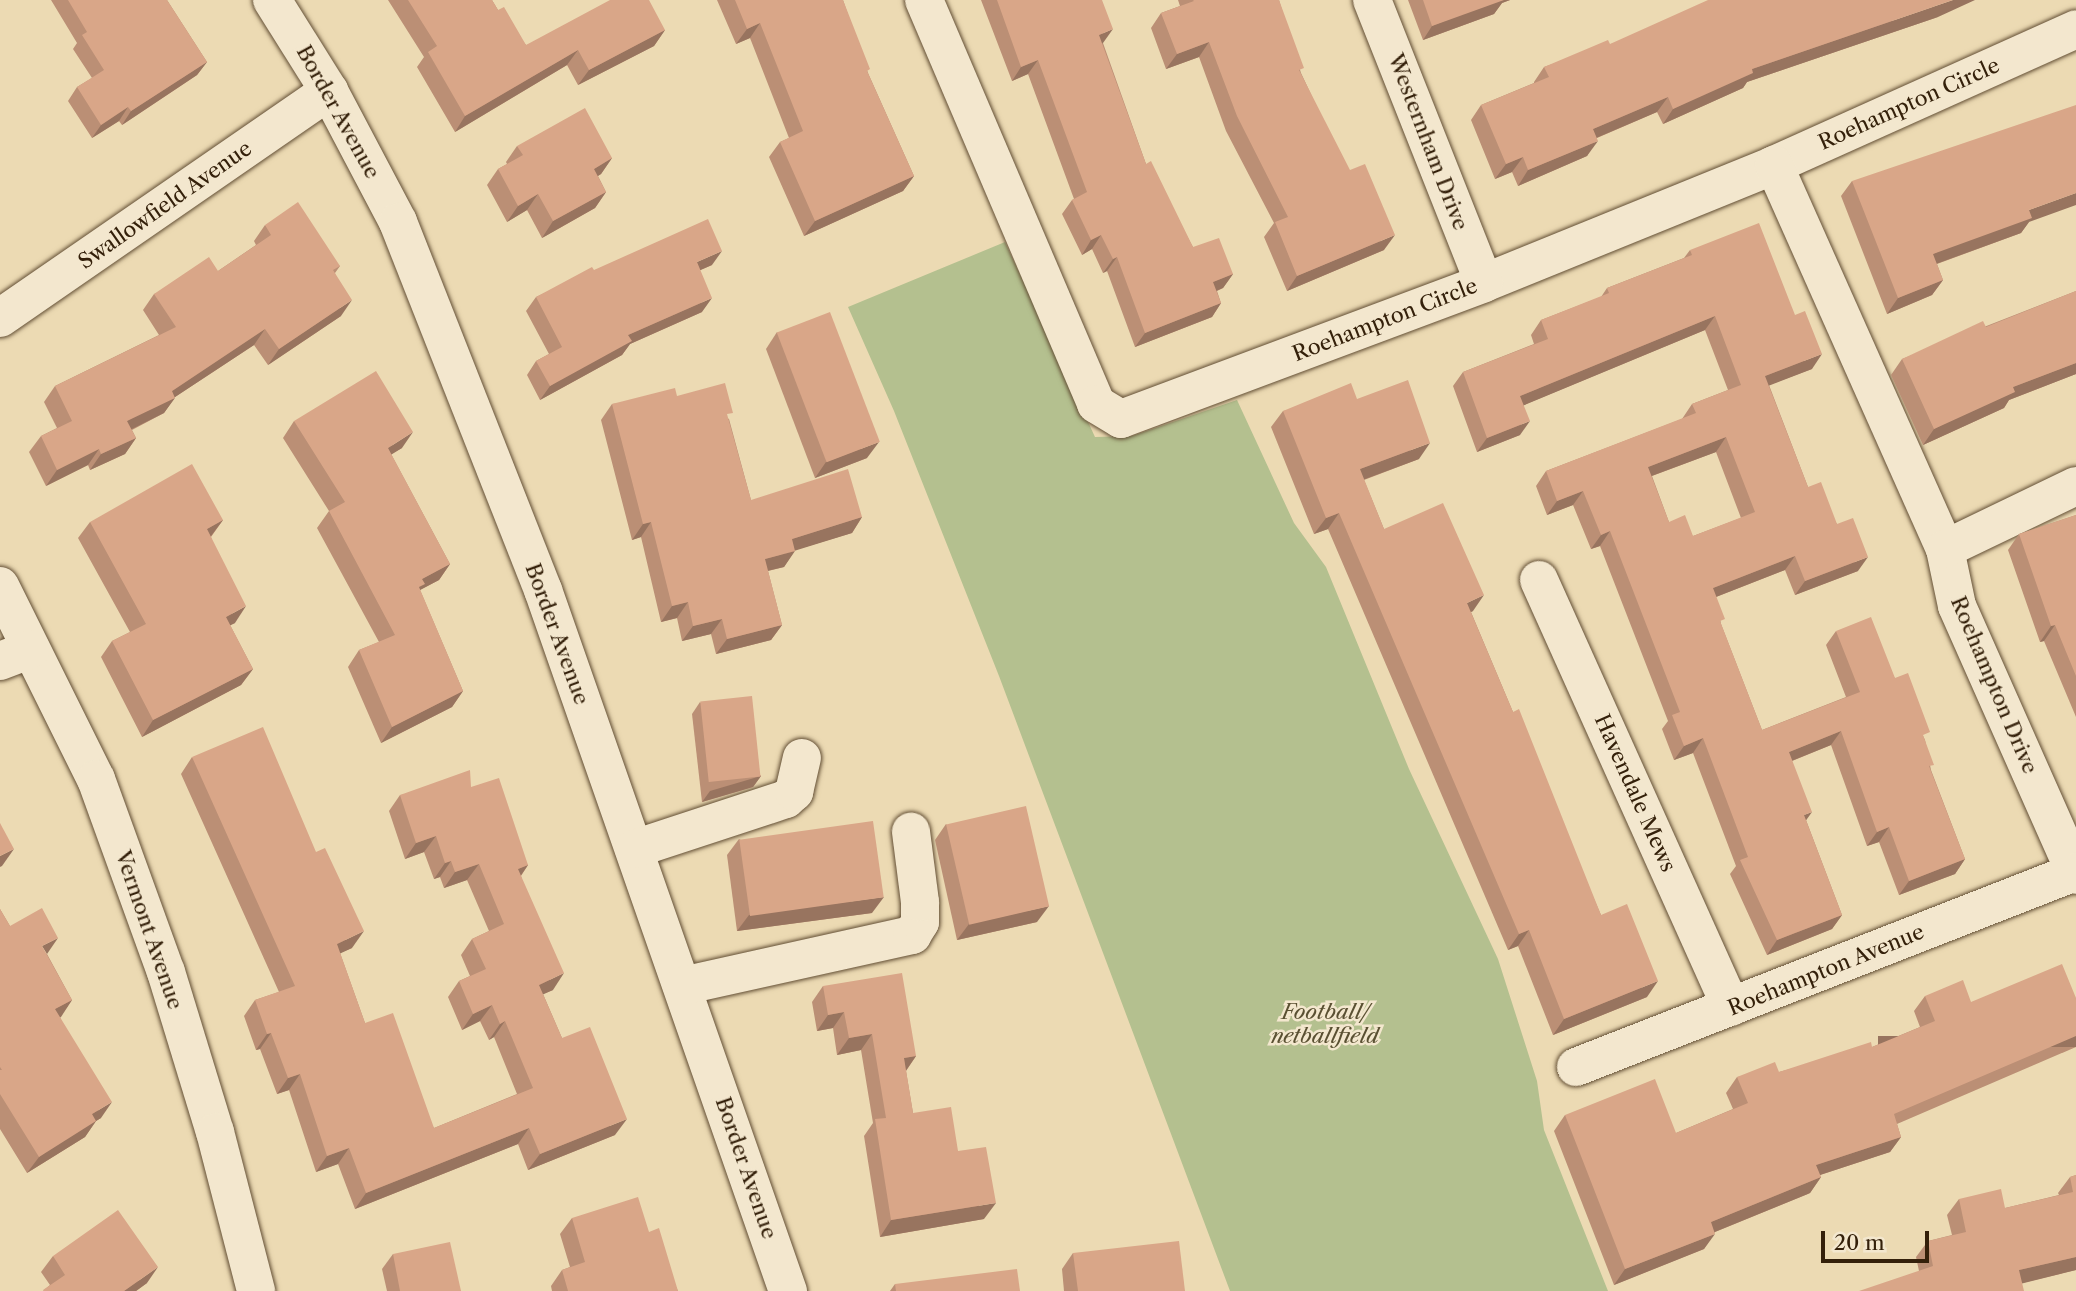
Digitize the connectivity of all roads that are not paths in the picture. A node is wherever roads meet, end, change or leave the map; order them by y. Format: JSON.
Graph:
{"nodes":[{"id":1,"x":272,"y":0,"type":"edge"},
{"id":2,"x":924,"y":0,"type":"edge"},
{"id":3,"x":1372,"y":0,"type":"edge"},
{"id":4,"x":2076,"y":29,"type":"edge"},
{"id":5,"x":329,"y":91,"type":"junction"},
{"id":6,"x":1774,"y":164,"type":"junction"},
{"id":7,"x":1484,"y":283,"type":"junction"},
{"id":8,"x":0,"y":318,"type":"edge"},
{"id":9,"x":2076,"y":486,"type":"edge"},
{"id":10,"x":1945,"y":549,"type":"junction"},
{"id":11,"x":1539,"y":579,"type":"dead end"},
{"id":12,"x":0,"y":586,"type":"edge"},
{"id":13,"x":16,"y":655,"type":"edge"},
{"id":14,"x":802,"y":758,"type":"dead end"},
{"id":15,"x":911,"y":832,"type":"dead end"},
{"id":16,"x":634,"y":849,"type":"junction"},
{"id":17,"x":2075,"y":873,"type":"edge"},
{"id":18,"x":682,"y":986,"type":"junction"},
{"id":19,"x":1731,"y":1007,"type":"junction"},
{"id":20,"x":1576,"y":1068,"type":"dead end"},
{"id":21,"x":256,"y":1291,"type":"edge"},
{"id":22,"x":788,"y":1291,"type":"edge"}],
"edges":[{"from":1,"to":5,"type":"street","name":"Border Avenue"},
{"from":2,"to":7,"type":"street","name":"Roehampton Circle"},
{"from":3,"to":7,"type":"street","name":"Westernham Drive"},
{"from":4,"to":6,"type":"street","name":"Roehampton Circle"},
{"from":5,"to":8,"type":"street","name":"Swallowfield Avenue"},
{"from":5,"to":16,"type":"street","name":"Border Avenue"},
{"from":6,"to":7,"type":"street","name":"Roehampton Circle"},
{"from":6,"to":10,"type":"street","name":"Roehampton Drive"},
{"from":9,"to":10,"type":"street"},
{"from":10,"to":17,"type":"street","name":"Roehampton Drive"},
{"from":11,"to":19,"type":"street","name":"Havendale Mews"},
{"from":12,"to":13,"type":"street","name":"Vermont Avenue"},
{"from":13,"to":21,"type":"street","name":"Vermont Avenue"},
{"from":14,"to":16,"type":"street"},
{"from":15,"to":18,"type":"street"},
{"from":16,"to":18,"type":"street","name":"Border Avenue"},
{"from":17,"to":19,"type":"street","name":"Roehampton Avenue"},
{"from":18,"to":22,"type":"street","name":"Border Avenue"},
{"from":19,"to":20,"type":"street","name":"Roehampton Avenue"}]}
